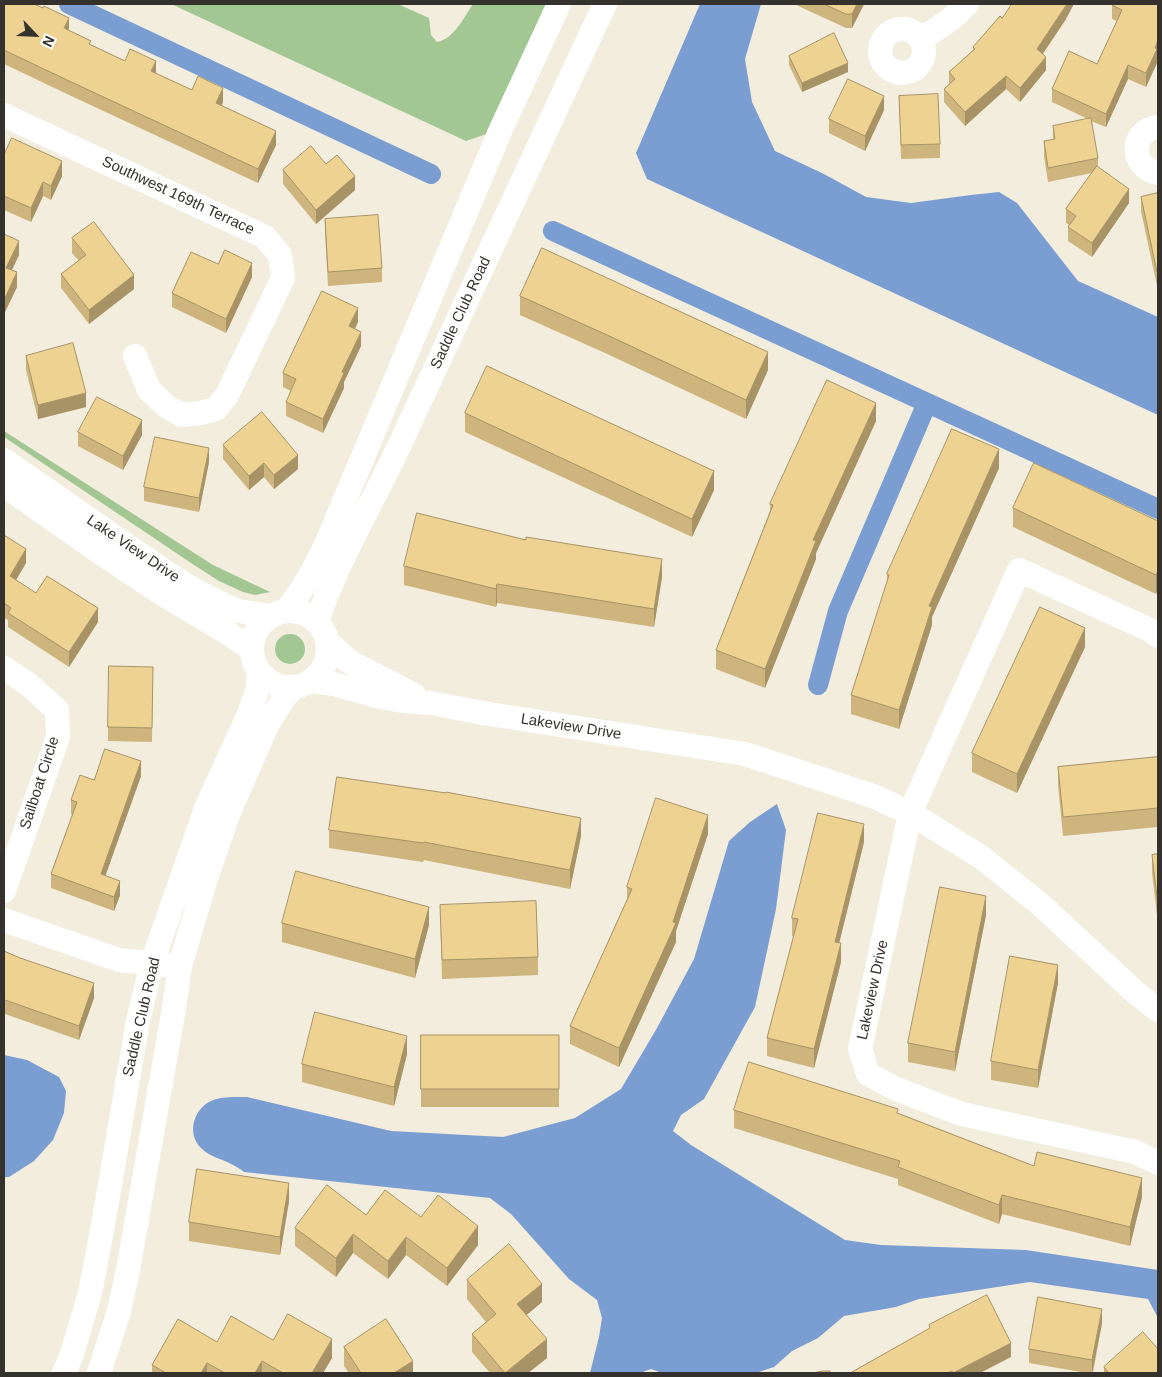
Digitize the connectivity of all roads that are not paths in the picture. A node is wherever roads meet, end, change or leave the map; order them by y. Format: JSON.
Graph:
{"nodes":[{"id":1,"x":559,"y":4,"type":"edge"},
{"id":2,"x":606,"y":4,"type":"edge"},
{"id":3,"x":967,"y":4,"type":"edge"},
{"id":4,"x":921,"y":39,"type":"dead end"},
{"id":5,"x":4,"y":115,"type":"edge"},
{"id":6,"x":1158,"y":127,"type":"edge"},
{"id":7,"x":1158,"y":173,"type":"edge"},
{"id":8,"x":136,"y":356,"type":"dead end"},
{"id":9,"x":4,"y":460,"type":"edge"},
{"id":10,"x":4,"y":485,"type":"edge"},
{"id":11,"x":279,"y":614,"type":"junction"},
{"id":12,"x":323,"y":632,"type":"junction"},
{"id":13,"x":1158,"y":636,"type":"edge"},
{"id":14,"x":252,"y":649,"type":"junction"},
{"id":15,"x":4,"y":668,"type":"edge"},
{"id":16,"x":259,"y":672,"type":"junction"},
{"id":17,"x":303,"y":684,"type":"junction"},
{"id":18,"x":431,"y":704,"type":"junction"},
{"id":19,"x":910,"y":813,"type":"junction"},
{"id":20,"x":4,"y":891,"type":"edge"},
{"id":21,"x":4,"y":920,"type":"edge"},
{"id":22,"x":152,"y":963,"type":"junction"},
{"id":23,"x":180,"y":966,"type":"junction"},
{"id":24,"x":1158,"y":1010,"type":"edge"},
{"id":25,"x":1158,"y":1163,"type":"edge"},
{"id":26,"x":64,"y":1373,"type":"edge"},
{"id":27,"x":99,"y":1373,"type":"edge"}],
"edges":[{"from":1,"to":11,"type":"street"},
{"from":2,"to":12,"type":"street","name":"Saddle Club Road"},
{"from":3,"to":4,"type":"street"},
{"from":5,"to":8,"type":"street","name":"Southwest 169th Terrace"},
{"from":6,"to":7,"type":"street"},
{"from":9,"to":11,"type":"street","name":"Lake View Drive"},
{"from":10,"to":14,"type":"street","name":"Lake View Drive"},
{"from":11,"to":12,"type":"street"},
{"from":11,"to":14,"type":"street"},
{"from":12,"to":17,"type":"street"},
{"from":12,"to":18,"type":"street","name":"Lakeview Drive"},
{"from":13,"to":19,"type":"street"},
{"from":14,"to":16,"type":"street"},
{"from":15,"to":20,"type":"street","name":"Sailboat Circle"},
{"from":16,"to":17,"type":"street"},
{"from":16,"to":22,"type":"street","name":"Saddle Club Road"},
{"from":17,"to":18,"type":"street","name":"Lakeview Drive"},
{"from":17,"to":23,"type":"street","name":"Saddle Club Road"},
{"from":18,"to":19,"type":"street","name":"Lakeview Drive"},
{"from":19,"to":24,"type":"street","name":"Lakeview Drive"},
{"from":19,"to":25,"type":"street","name":"Lakeview Drive"},
{"from":21,"to":22,"type":"street"},
{"from":22,"to":23,"type":"street"},
{"from":22,"to":26,"type":"street","name":"Saddle Club Road"},
{"from":23,"to":27,"type":"street","name":"Saddle Club Road"}]}
